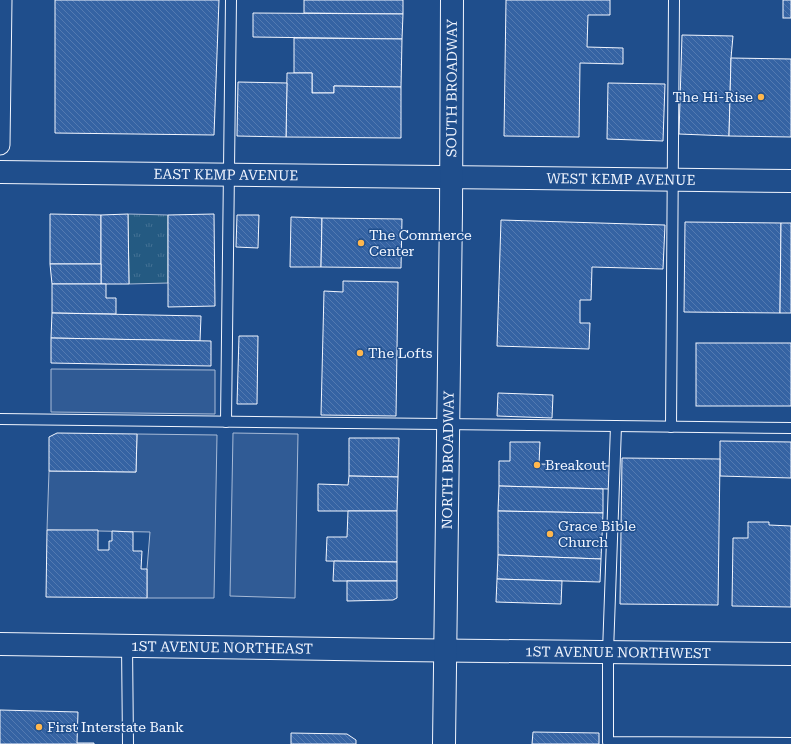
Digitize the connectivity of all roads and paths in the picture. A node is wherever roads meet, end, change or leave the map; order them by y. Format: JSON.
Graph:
{"nodes":[{"id":1,"x":2,"y":0,"type":"edge"},
{"id":2,"x":231,"y":0,"type":"edge"},
{"id":3,"x":452,"y":0,"type":"edge"},
{"id":4,"x":674,"y":0,"type":"edge"},
{"id":5,"x":0,"y":145,"type":"edge"},
{"id":6,"x":0,"y":172,"type":"edge"},
{"id":7,"x":229,"y":174,"type":"junction"},
{"id":8,"x":451,"y":176,"type":"junction"},
{"id":9,"x":672,"y":180,"type":"junction"},
{"id":10,"x":791,"y":181,"type":"edge"},
{"id":11,"x":0,"y":419,"type":"edge"},
{"id":12,"x":226,"y":422,"type":"junction"},
{"id":13,"x":448,"y":424,"type":"junction"},
{"id":14,"x":616,"y":426,"type":"junction"},
{"id":15,"x":671,"y":427,"type":"junction"},
{"id":16,"x":791,"y":428,"type":"edge"},
{"id":17,"x":0,"y":644,"type":"edge"},
{"id":18,"x":127,"y":645,"type":"junction"},
{"id":19,"x":445,"y":650,"type":"junction"},
{"id":20,"x":608,"y":652,"type":"junction"},
{"id":21,"x":791,"y":654,"type":"edge"},
{"id":22,"x":791,"y":743,"type":"edge"},
{"id":23,"x":128,"y":744,"type":"edge"},
{"id":24,"x":444,"y":744,"type":"edge"}],
"edges":[{"from":1,"to":5,"type":"street"},
{"from":2,"to":7,"type":"lane"},
{"from":3,"to":8,"type":"street","name":"SOUTH BROADWAY"},
{"from":4,"to":9,"type":"lane"},
{"from":6,"to":7,"type":"street","name":"EAST KEMP AVENUE"},
{"from":7,"to":8,"type":"street","name":"EAST KEMP AVENUE"},
{"from":7,"to":12,"type":"lane"},
{"from":8,"to":9,"type":"street","name":"WEST KEMP AVENUE"},
{"from":8,"to":13,"type":"street","name":"NORTH BROADWAY"},
{"from":9,"to":10,"type":"street","name":"WEST KEMP AVENUE"},
{"from":9,"to":15,"type":"lane"},
{"from":11,"to":12,"type":"lane"},
{"from":12,"to":13,"type":"lane"},
{"from":13,"to":14,"type":"lane"},
{"from":13,"to":19,"type":"street","name":"NORTH BROADWAY"},
{"from":14,"to":15,"type":"lane"},
{"from":14,"to":20,"type":"lane"},
{"from":15,"to":16,"type":"lane"},
{"from":17,"to":18,"type":"street","name":"1ST AVENUE NORTHEAST"},
{"from":18,"to":19,"type":"street","name":"1ST AVENUE NORTHEAST"},
{"from":18,"to":23,"type":"lane"},
{"from":19,"to":20,"type":"street","name":"1ST AVENUE NORTHWEST"},
{"from":19,"to":24,"type":"street","name":"NORTH BROADWAY"},
{"from":20,"to":21,"type":"street","name":"1ST AVENUE NORTHWEST"},
{"from":20,"to":22,"type":"lane"}]}
